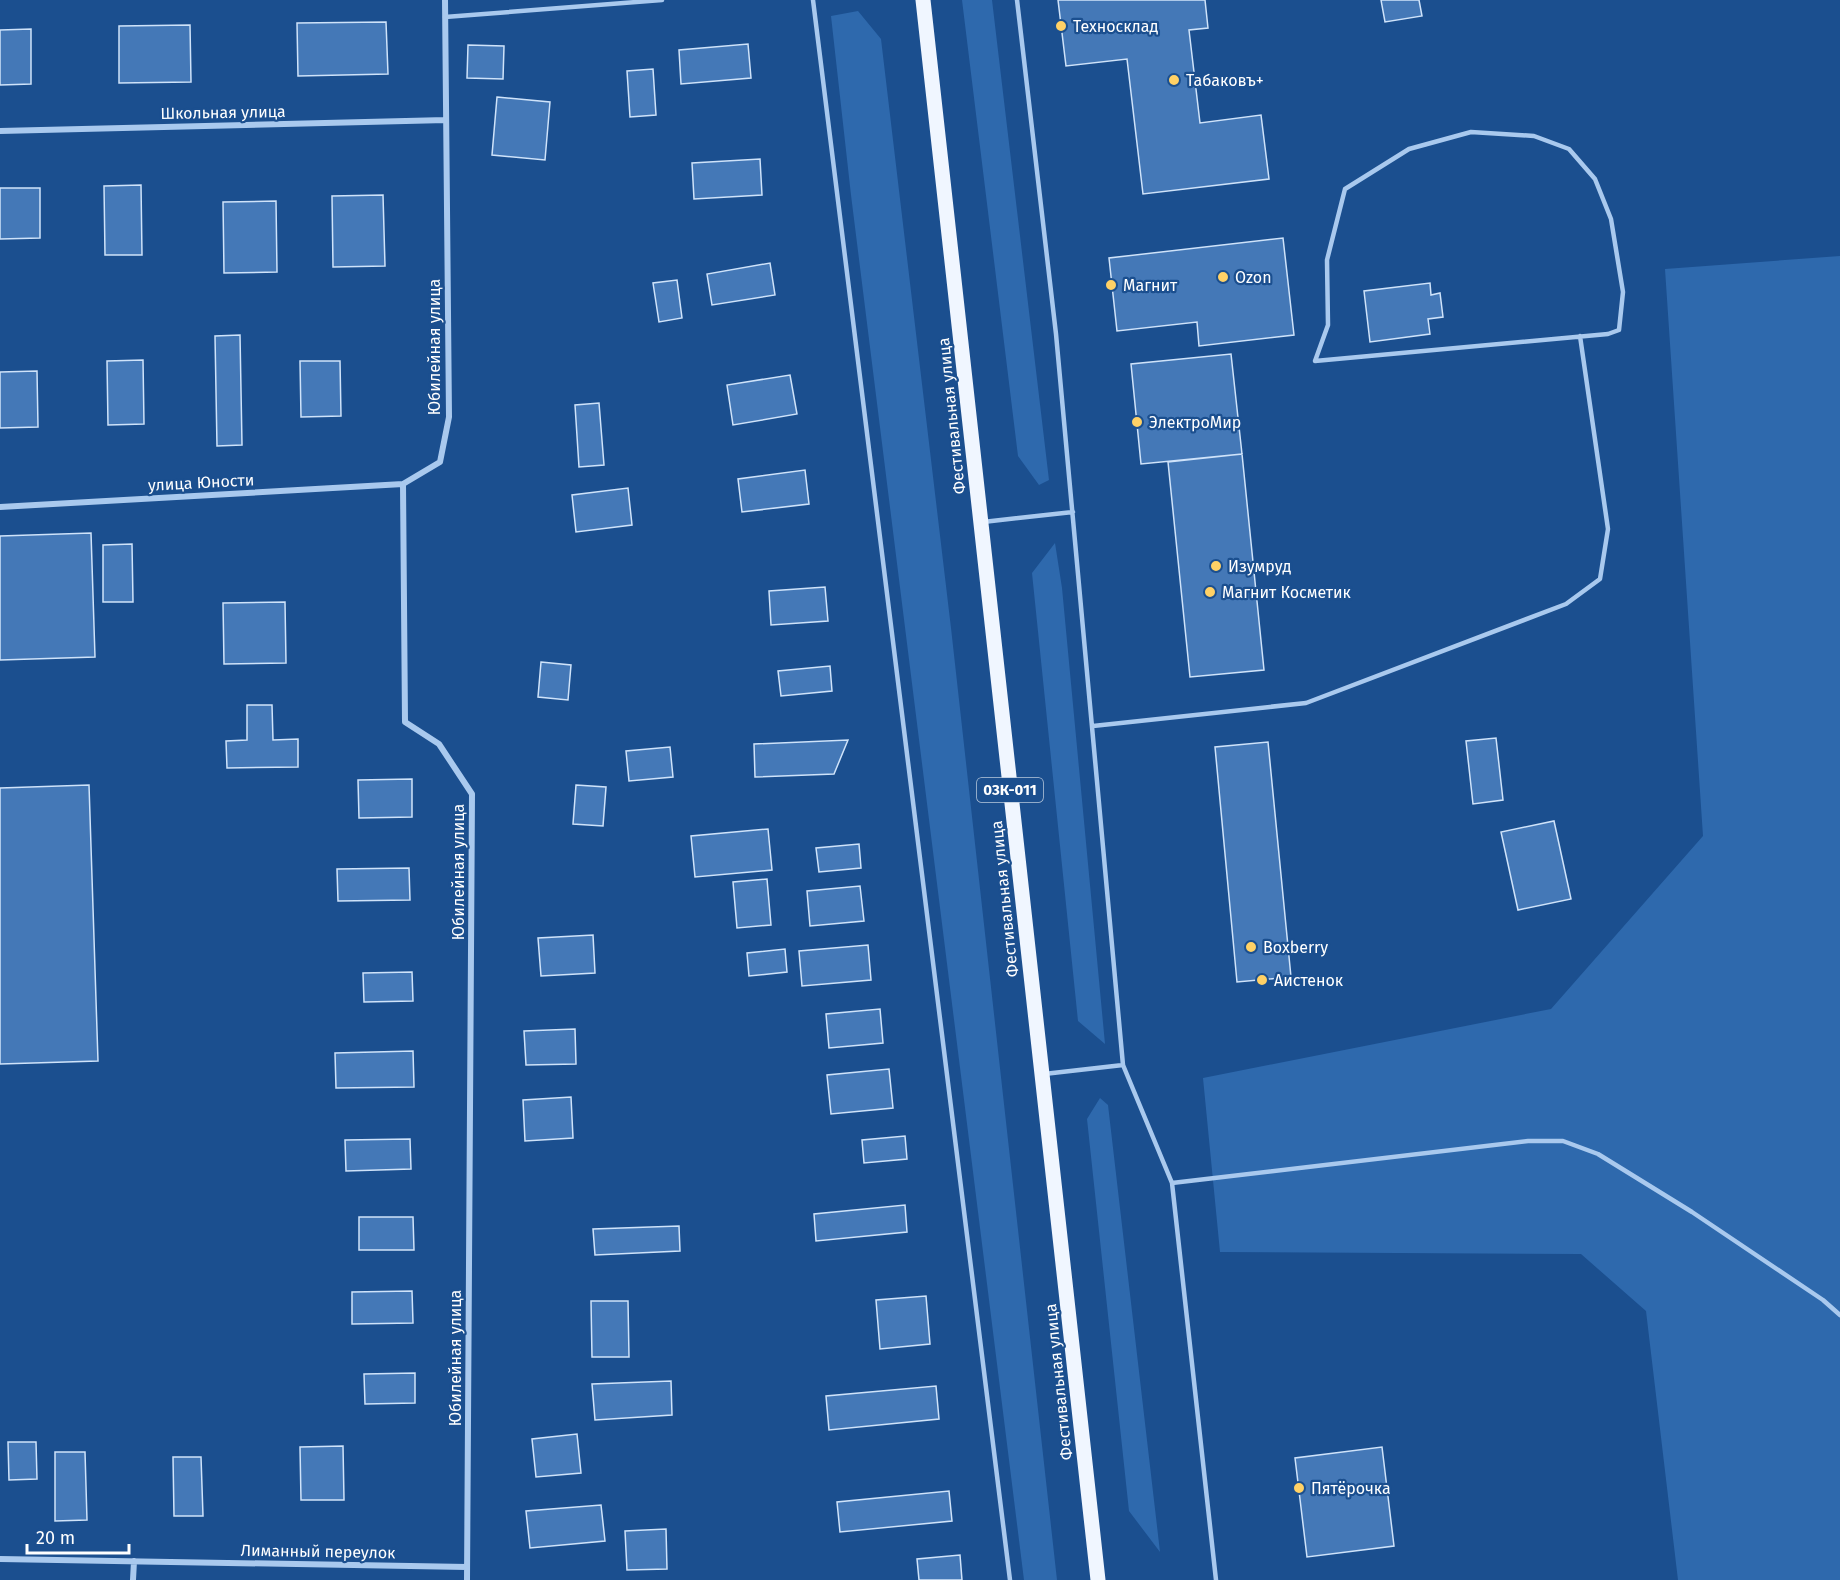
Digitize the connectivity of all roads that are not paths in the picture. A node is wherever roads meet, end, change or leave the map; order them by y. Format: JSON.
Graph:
{"nodes":[{"id":1,"x":445,"y":0,"type":"edge"},
{"id":2,"x":662,"y":0,"type":"edge"},
{"id":3,"x":813,"y":0,"type":"edge"},
{"id":4,"x":923,"y":0,"type":"edge"},
{"id":5,"x":1017,"y":0,"type":"edge"},
{"id":6,"x":445,"y":17,"type":"junction"},
{"id":7,"x":446,"y":120,"type":"junction"},
{"id":8,"x":0,"y":131,"type":"edge"},
{"id":9,"x":1580,"y":336,"type":"junction"},
{"id":10,"x":403,"y":484,"type":"junction"},
{"id":11,"x":0,"y":507,"type":"edge"},
{"id":12,"x":1072,"y":512,"type":"junction"},
{"id":13,"x":980,"y":522,"type":"junction"},
{"id":14,"x":1093,"y":726,"type":"junction"},
{"id":15,"x":1123,"y":1065,"type":"junction"},
{"id":16,"x":1042,"y":1074,"type":"junction"},
{"id":17,"x":1172,"y":1183,"type":"junction"},
{"id":18,"x":1840,"y":1315,"type":"edge"},
{"id":19,"x":0,"y":1559,"type":"edge"},
{"id":20,"x":134,"y":1562,"type":"junction"},
{"id":21,"x":466,"y":1567,"type":"junction"},
{"id":22,"x":133,"y":1580,"type":"edge"},
{"id":23,"x":467,"y":1580,"type":"edge"},
{"id":24,"x":1010,"y":1580,"type":"edge"},
{"id":25,"x":1098,"y":1580,"type":"edge"},
{"id":26,"x":1216,"y":1580,"type":"edge"}],
"edges":[{"from":1,"to":6,"type":"street","name":"Юбилейная улица"},
{"from":2,"to":6,"type":"lane"},
{"from":3,"to":24,"type":"lane"},
{"from":4,"to":13,"type":"main road","name":"Фестивальная улица","number":"03К-011"},
{"from":5,"to":12,"type":"lane"},
{"from":6,"to":7,"type":"street","name":"Юбилейная улица"},
{"from":7,"to":8,"type":"street","name":"Школьная улица"},
{"from":7,"to":10,"type":"street","name":"Юбилейная улица"},
{"from":9,"to":9,"type":"lane"},
{"from":9,"to":14,"type":"lane"},
{"from":10,"to":11,"type":"street","name":"улица Юности"},
{"from":10,"to":21,"type":"street","name":"Юбилейная улица"},
{"from":12,"to":13,"type":"lane"},
{"from":12,"to":14,"type":"lane"},
{"from":13,"to":16,"type":"main road","name":"Фестивальная улица","number":"03К-011"},
{"from":14,"to":15,"type":"lane"},
{"from":15,"to":16,"type":"lane"},
{"from":15,"to":17,"type":"lane"},
{"from":16,"to":25,"type":"main road","name":"Фестивальная улица","number":"03К-011"},
{"from":17,"to":18,"type":"lane"},
{"from":17,"to":26,"type":"lane"},
{"from":19,"to":20,"type":"street","name":"Лиманный переулок"},
{"from":20,"to":21,"type":"street","name":"Лиманный переулок"},
{"from":20,"to":22,"type":"street"},
{"from":21,"to":23,"type":"street","name":"Юбилейная улица"}]}
